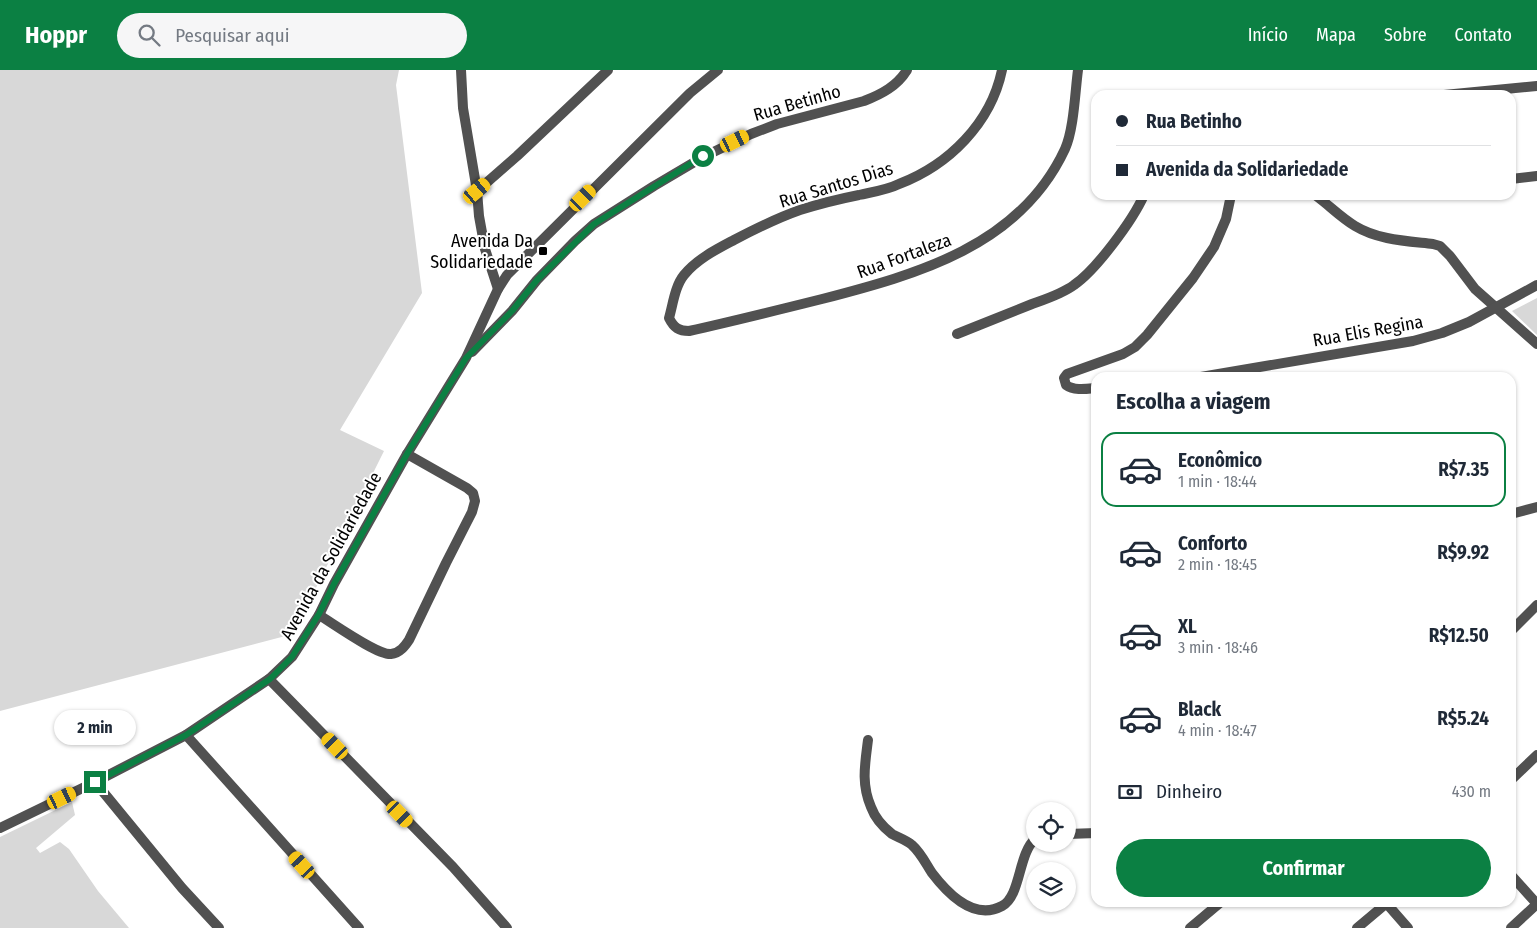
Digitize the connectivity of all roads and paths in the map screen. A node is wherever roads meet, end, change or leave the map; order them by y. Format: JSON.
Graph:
{"nodes":[{"id":1,"x":608,"y":70,"type":"edge"},
{"id":2,"x":718,"y":70,"type":"edge"},
{"id":3,"x":907,"y":70,"type":"edge"},
{"id":4,"x":1002,"y":70,"type":"edge"},
{"id":5,"x":1078,"y":70,"type":"edge"},
{"id":6,"x":462,"y":71,"type":"edge"},
{"id":7,"x":1537,"y":86,"type":"edge"},
{"id":8,"x":1496,"y":90,"type":"edge"},
{"id":9,"x":1537,"y":176,"type":"edge"},
{"id":10,"x":1516,"y":178,"type":"edge"},
{"id":11,"x":477,"y":191,"type":"junction"},
{"id":12,"x":1142,"y":200,"type":"edge"},
{"id":13,"x":1231,"y":200,"type":"edge"},
{"id":14,"x":1321,"y":200,"type":"edge"},
{"id":15,"x":1537,"y":285,"type":"edge"},
{"id":16,"x":498,"y":289,"type":"junction"},
{"id":17,"x":1496,"y":307,"type":"junction"},
{"id":18,"x":669,"y":318,"type":"joint"},
{"id":19,"x":957,"y":334,"type":"dead end"},
{"id":20,"x":1537,"y":344,"type":"edge"},
{"id":21,"x":466,"y":358,"type":"junction"},
{"id":22,"x":1230,"y":372,"type":"edge"},
{"id":23,"x":1091,"y":388,"type":"edge"},
{"id":24,"x":407,"y":454,"type":"junction"},
{"id":25,"x":1537,"y":507,"type":"edge"},
{"id":26,"x":1516,"y":513,"type":"edge"},
{"id":27,"x":1537,"y":605,"type":"edge"},
{"id":28,"x":319,"y":614,"type":"junction"},
{"id":29,"x":1516,"y":627,"type":"edge"},
{"id":30,"x":270,"y":679,"type":"junction"},
{"id":31,"x":186,"y":735,"type":"junction"},
{"id":32,"x":868,"y":740,"type":"dead end"},
{"id":33,"x":1537,"y":755,"type":"edge"},
{"id":34,"x":1516,"y":775,"type":"edge"},
{"id":35,"x":95,"y":782,"type":"junction"},
{"id":36,"x":0,"y":828,"type":"edge"},
{"id":37,"x":1091,"y":832,"type":"edge"},
{"id":38,"x":1076,"y":833,"type":"edge"},
{"id":39,"x":1026,"y":850,"type":"edge"},
{"id":40,"x":1516,"y":881,"type":"edge"},
{"id":41,"x":1537,"y":904,"type":"edge"},
{"id":42,"x":1215,"y":907,"type":"edge"},
{"id":43,"x":1382,"y":907,"type":"edge"},
{"id":44,"x":1390,"y":907,"type":"edge"},
{"id":45,"x":219,"y":928,"type":"edge"},
{"id":46,"x":359,"y":928,"type":"edge"},
{"id":47,"x":507,"y":928,"type":"edge"},
{"id":48,"x":1190,"y":928,"type":"edge"},
{"id":49,"x":1357,"y":928,"type":"edge"},
{"id":50,"x":1408,"y":928,"type":"edge"},
{"id":51,"x":1511,"y":928,"type":"edge"}],
"edges":[{"from":1,"to":11,"type":"street"},
{"from":2,"to":16,"type":"street","name":"Avenida da Solidariedade"},
{"from":3,"to":21,"type":"street","name":"Rua Betinho"},
{"from":4,"to":18,"type":"street","name":"Rua Santos Dias"},
{"from":5,"to":18,"type":"street","name":"Rua Fortaleza"},
{"from":6,"to":11,"type":"street"},
{"from":7,"to":8,"type":"street"},
{"from":9,"to":10,"type":"street"},
{"from":11,"to":16,"type":"street"},
{"from":12,"to":19,"type":"street"},
{"from":13,"to":23,"type":"street"},
{"from":14,"to":17,"type":"street"},
{"from":15,"to":17,"type":"street","name":"Rua Elis Regina"},
{"from":16,"to":21,"type":"street","name":"Avenida da Solidariedade"},
{"from":17,"to":20,"type":"street"},
{"from":17,"to":22,"type":"street","name":"Rua Elis Regina"},
{"from":21,"to":24,"type":"street","name":"Avenida da Solidariedade"},
{"from":24,"to":28,"type":"street","name":"Avenida da Solidariedade"},
{"from":24,"to":28,"type":"street"},
{"from":25,"to":26,"type":"street"},
{"from":27,"to":29,"type":"street"},
{"from":28,"to":30,"type":"street","name":"Avenida da Solidariedade"},
{"from":30,"to":31,"type":"street","name":"Avenida da Solidariedade"},
{"from":30,"to":47,"type":"street"},
{"from":31,"to":35,"type":"street","name":"Avenida da Solidariedade"},
{"from":31,"to":46,"type":"street"},
{"from":32,"to":39,"type":"street"},
{"from":33,"to":34,"type":"street"},
{"from":35,"to":36,"type":"street","name":"Avenida da Solidariedade"},
{"from":35,"to":45,"type":"street"},
{"from":37,"to":38,"type":"street"},
{"from":40,"to":41,"type":"street"},
{"from":41,"to":51,"type":"street"},
{"from":42,"to":48,"type":"street"},
{"from":43,"to":49,"type":"street"},
{"from":44,"to":50,"type":"street"}]}
